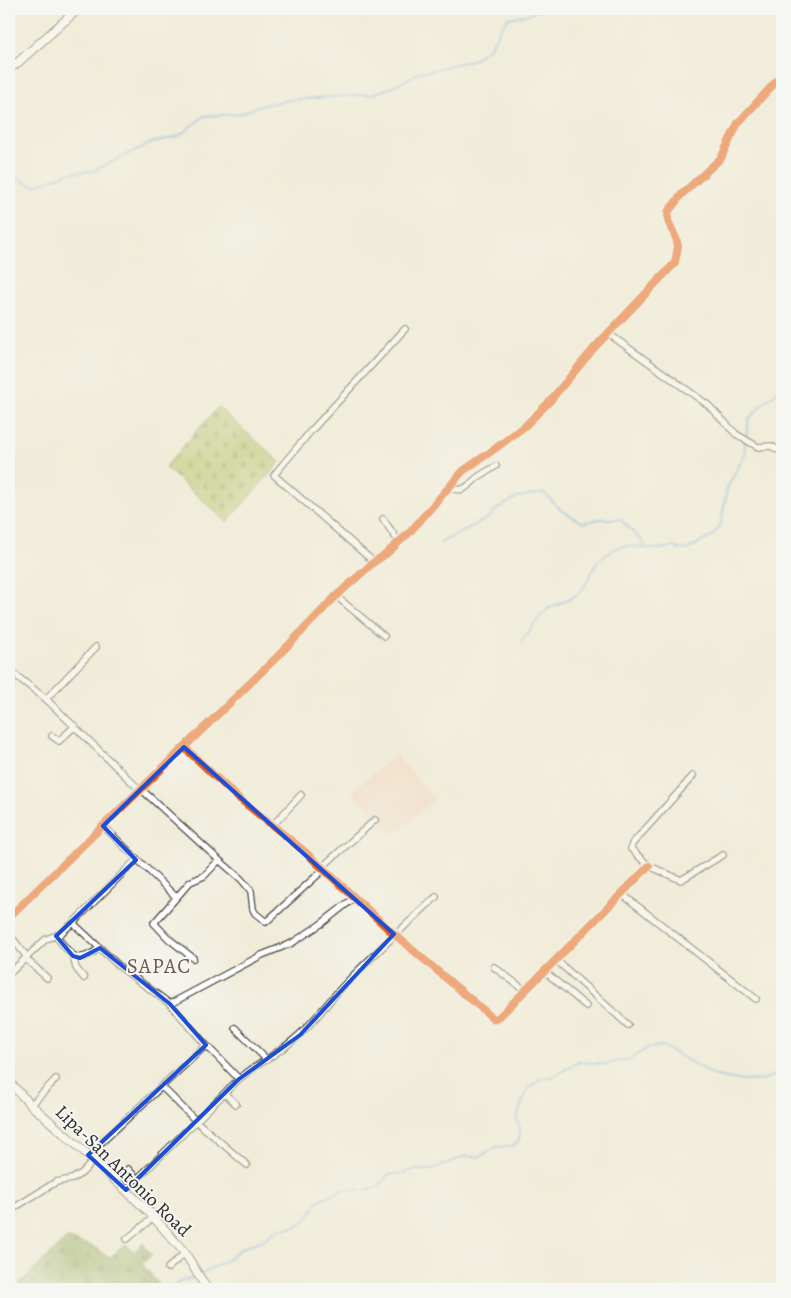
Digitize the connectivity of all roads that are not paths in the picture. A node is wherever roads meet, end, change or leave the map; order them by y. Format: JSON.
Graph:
{"nodes":[{"id":1,"x":78,"y":9,"type":"edge"},
{"id":2,"x":9,"y":66,"type":"edge"},
{"id":3,"x":782,"y":75,"type":"edge"},
{"id":4,"x":405,"y":329,"type":"dead end"},
{"id":5,"x":609,"y":334,"type":"junction"},
{"id":6,"x":782,"y":452,"type":"edge"},
{"id":7,"x":496,"y":466,"type":"dead end"},
{"id":8,"x":448,"y":487,"type":"junction"},
{"id":9,"x":382,"y":520,"type":"dead end"},
{"id":10,"x":399,"y":542,"type":"junction"},
{"id":11,"x":374,"y":562,"type":"junction"},
{"id":12,"x":336,"y":596,"type":"junction"},
{"id":13,"x":384,"y":636,"type":"dead end"},
{"id":14,"x":96,"y":647,"type":"dead end"},
{"id":15,"x":9,"y":670,"type":"edge"},
{"id":16,"x":46,"y":699,"type":"junction"},
{"id":17,"x":74,"y":726,"type":"junction"},
{"id":18,"x":52,"y":736,"type":"dead end"},
{"id":19,"x":184,"y":747,"type":"junction"},
{"id":20,"x":693,"y":776,"type":"dead end"},
{"id":21,"x":140,"y":789,"type":"junction"},
{"id":22,"x":301,"y":795,"type":"dead end"},
{"id":23,"x":375,"y":820,"type":"dead end"},
{"id":24,"x":274,"y":825,"type":"junction"},
{"id":25,"x":102,"y":826,"type":"junction"},
{"id":26,"x":723,"y":855,"type":"dead end"},
{"id":27,"x":136,"y":860,"type":"junction"},
{"id":28,"x":219,"y":860,"type":"junction"},
{"id":29,"x":649,"y":866,"type":"junction"},
{"id":30,"x":322,"y":869,"type":"junction"},
{"id":31,"x":622,"y":894,"type":"junction"},
{"id":32,"x":176,"y":897,"type":"junction"},
{"id":33,"x":436,"y":897,"type":"dead end"},
{"id":34,"x":354,"y":898,"type":"junction"},
{"id":35,"x":9,"y":917,"type":"edge"},
{"id":36,"x":73,"y":923,"type":"junction"},
{"id":37,"x":9,"y":934,"type":"edge"},
{"id":38,"x":394,"y":934,"type":"junction"},
{"id":39,"x":56,"y":936,"type":"junction"},
{"id":40,"x":100,"y":948,"type":"junction"},
{"id":41,"x":73,"y":956,"type":"junction"},
{"id":42,"x":26,"y":958,"type":"junction"},
{"id":43,"x":193,"y":958,"type":"dead end"},
{"id":44,"x":555,"y":960,"type":"junction"},
{"id":45,"x":494,"y":967,"type":"dead end"},
{"id":46,"x":544,"y":971,"type":"junction"},
{"id":47,"x":9,"y":974,"type":"edge"},
{"id":48,"x":47,"y":978,"type":"dead end"},
{"id":49,"x":84,"y":978,"type":"dead end"},
{"id":50,"x":526,"y":991,"type":"junction"},
{"id":51,"x":756,"y":999,"type":"dead end"},
{"id":52,"x":170,"y":1004,"type":"junction"},
{"id":53,"x":586,"y":1006,"type":"dead end"},
{"id":54,"x":628,"y":1025,"type":"dead end"},
{"id":55,"x":235,"y":1028,"type":"dead end"},
{"id":56,"x":206,"y":1045,"type":"junction"},
{"id":57,"x":267,"y":1060,"type":"junction"},
{"id":58,"x":240,"y":1079,"type":"junction"},
{"id":59,"x":56,"y":1080,"type":"dead end"},
{"id":60,"x":9,"y":1082,"type":"edge"},
{"id":61,"x":160,"y":1086,"type":"junction"},
{"id":62,"x":225,"y":1094,"type":"junction"},
{"id":63,"x":236,"y":1104,"type":"dead end"},
{"id":64,"x":31,"y":1105,"type":"junction"},
{"id":65,"x":197,"y":1122,"type":"junction"},
{"id":66,"x":91,"y":1158,"type":"junction"},
{"id":67,"x":248,"y":1165,"type":"dead end"},
{"id":68,"x":128,"y":1169,"type":"dead end"},
{"id":69,"x":137,"y":1179,"type":"junction"},
{"id":70,"x":126,"y":1190,"type":"junction"},
{"id":71,"x":9,"y":1211,"type":"edge"},
{"id":72,"x":154,"y":1217,"type":"junction"},
{"id":73,"x":128,"y":1239,"type":"dead end"},
{"id":74,"x":185,"y":1253,"type":"junction"},
{"id":75,"x":168,"y":1268,"type":"dead end"},
{"id":76,"x":208,"y":1289,"type":"edge"}],
"edges":[{"from":1,"to":2,"type":"main road"},
{"from":3,"to":5,"type":"street"},
{"from":4,"to":11,"type":"street"},
{"from":5,"to":6,"type":"street"},
{"from":5,"to":8,"type":"street"},
{"from":7,"to":8,"type":"street"},
{"from":8,"to":10,"type":"street"},
{"from":9,"to":10,"type":"street"},
{"from":10,"to":11,"type":"street"},
{"from":11,"to":12,"type":"street"},
{"from":12,"to":13,"type":"street"},
{"from":12,"to":19,"type":"street"},
{"from":14,"to":16,"type":"street"},
{"from":15,"to":16,"type":"street"},
{"from":16,"to":17,"type":"street"},
{"from":17,"to":18,"type":"street"},
{"from":17,"to":21,"type":"street"},
{"from":19,"to":21,"type":"street"},
{"from":19,"to":24,"type":"street"},
{"from":20,"to":29,"type":"street"},
{"from":21,"to":25,"type":"street"},
{"from":21,"to":28,"type":"street"},
{"from":22,"to":24,"type":"street"},
{"from":23,"to":30,"type":"street"},
{"from":24,"to":30,"type":"street"},
{"from":25,"to":27,"type":"street"},
{"from":25,"to":35,"type":"street"},
{"from":26,"to":29,"type":"street"},
{"from":27,"to":32,"type":"street"},
{"from":27,"to":36,"type":"street"},
{"from":28,"to":30,"type":"street"},
{"from":28,"to":32,"type":"street"},
{"from":29,"to":31,"type":"street"},
{"from":30,"to":34,"type":"street"},
{"from":31,"to":44,"type":"street"},
{"from":31,"to":51,"type":"street"},
{"from":32,"to":43,"type":"street"},
{"from":33,"to":38,"type":"street"},
{"from":34,"to":38,"type":"street"},
{"from":34,"to":52,"type":"street"},
{"from":36,"to":39,"type":"street"},
{"from":36,"to":40,"type":"street"},
{"from":37,"to":42,"type":"street"},
{"from":38,"to":50,"type":"street"},
{"from":38,"to":57,"type":"street"},
{"from":39,"to":41,"type":"street"},
{"from":39,"to":42,"type":"street"},
{"from":40,"to":41,"type":"street"},
{"from":40,"to":52,"type":"street"},
{"from":41,"to":49,"type":"street"},
{"from":42,"to":47,"type":"street"},
{"from":42,"to":48,"type":"street"},
{"from":44,"to":46,"type":"street"},
{"from":44,"to":54,"type":"street"},
{"from":45,"to":50,"type":"street"},
{"from":46,"to":50,"type":"street"},
{"from":46,"to":53,"type":"street"},
{"from":52,"to":56,"type":"street"},
{"from":55,"to":57,"type":"street"},
{"from":56,"to":58,"type":"street"},
{"from":56,"to":61,"type":"street"},
{"from":57,"to":58,"type":"street"},
{"from":58,"to":62,"type":"street"},
{"from":59,"to":64,"type":"street"},
{"from":60,"to":64,"type":"main road","name":"Lipa-San Antonio Road"},
{"from":61,"to":65,"type":"street"},
{"from":61,"to":66,"type":"street"},
{"from":62,"to":63,"type":"street"},
{"from":62,"to":65,"type":"street"},
{"from":64,"to":66,"type":"main road","name":"Lipa-San Antonio Road"},
{"from":65,"to":67,"type":"street"},
{"from":65,"to":69,"type":"street"},
{"from":66,"to":70,"type":"main road","name":"Lipa-San Antonio Road"},
{"from":66,"to":71,"type":"street"},
{"from":68,"to":69,"type":"street"},
{"from":69,"to":70,"type":"street"},
{"from":70,"to":72,"type":"main road","name":"Lipa-San Antonio Road"},
{"from":72,"to":73,"type":"street"},
{"from":72,"to":74,"type":"main road","name":"Lipa-San Antonio Road"},
{"from":74,"to":75,"type":"street"},
{"from":74,"to":76,"type":"main road","name":"Lipa-San Antonio Road"}]}
